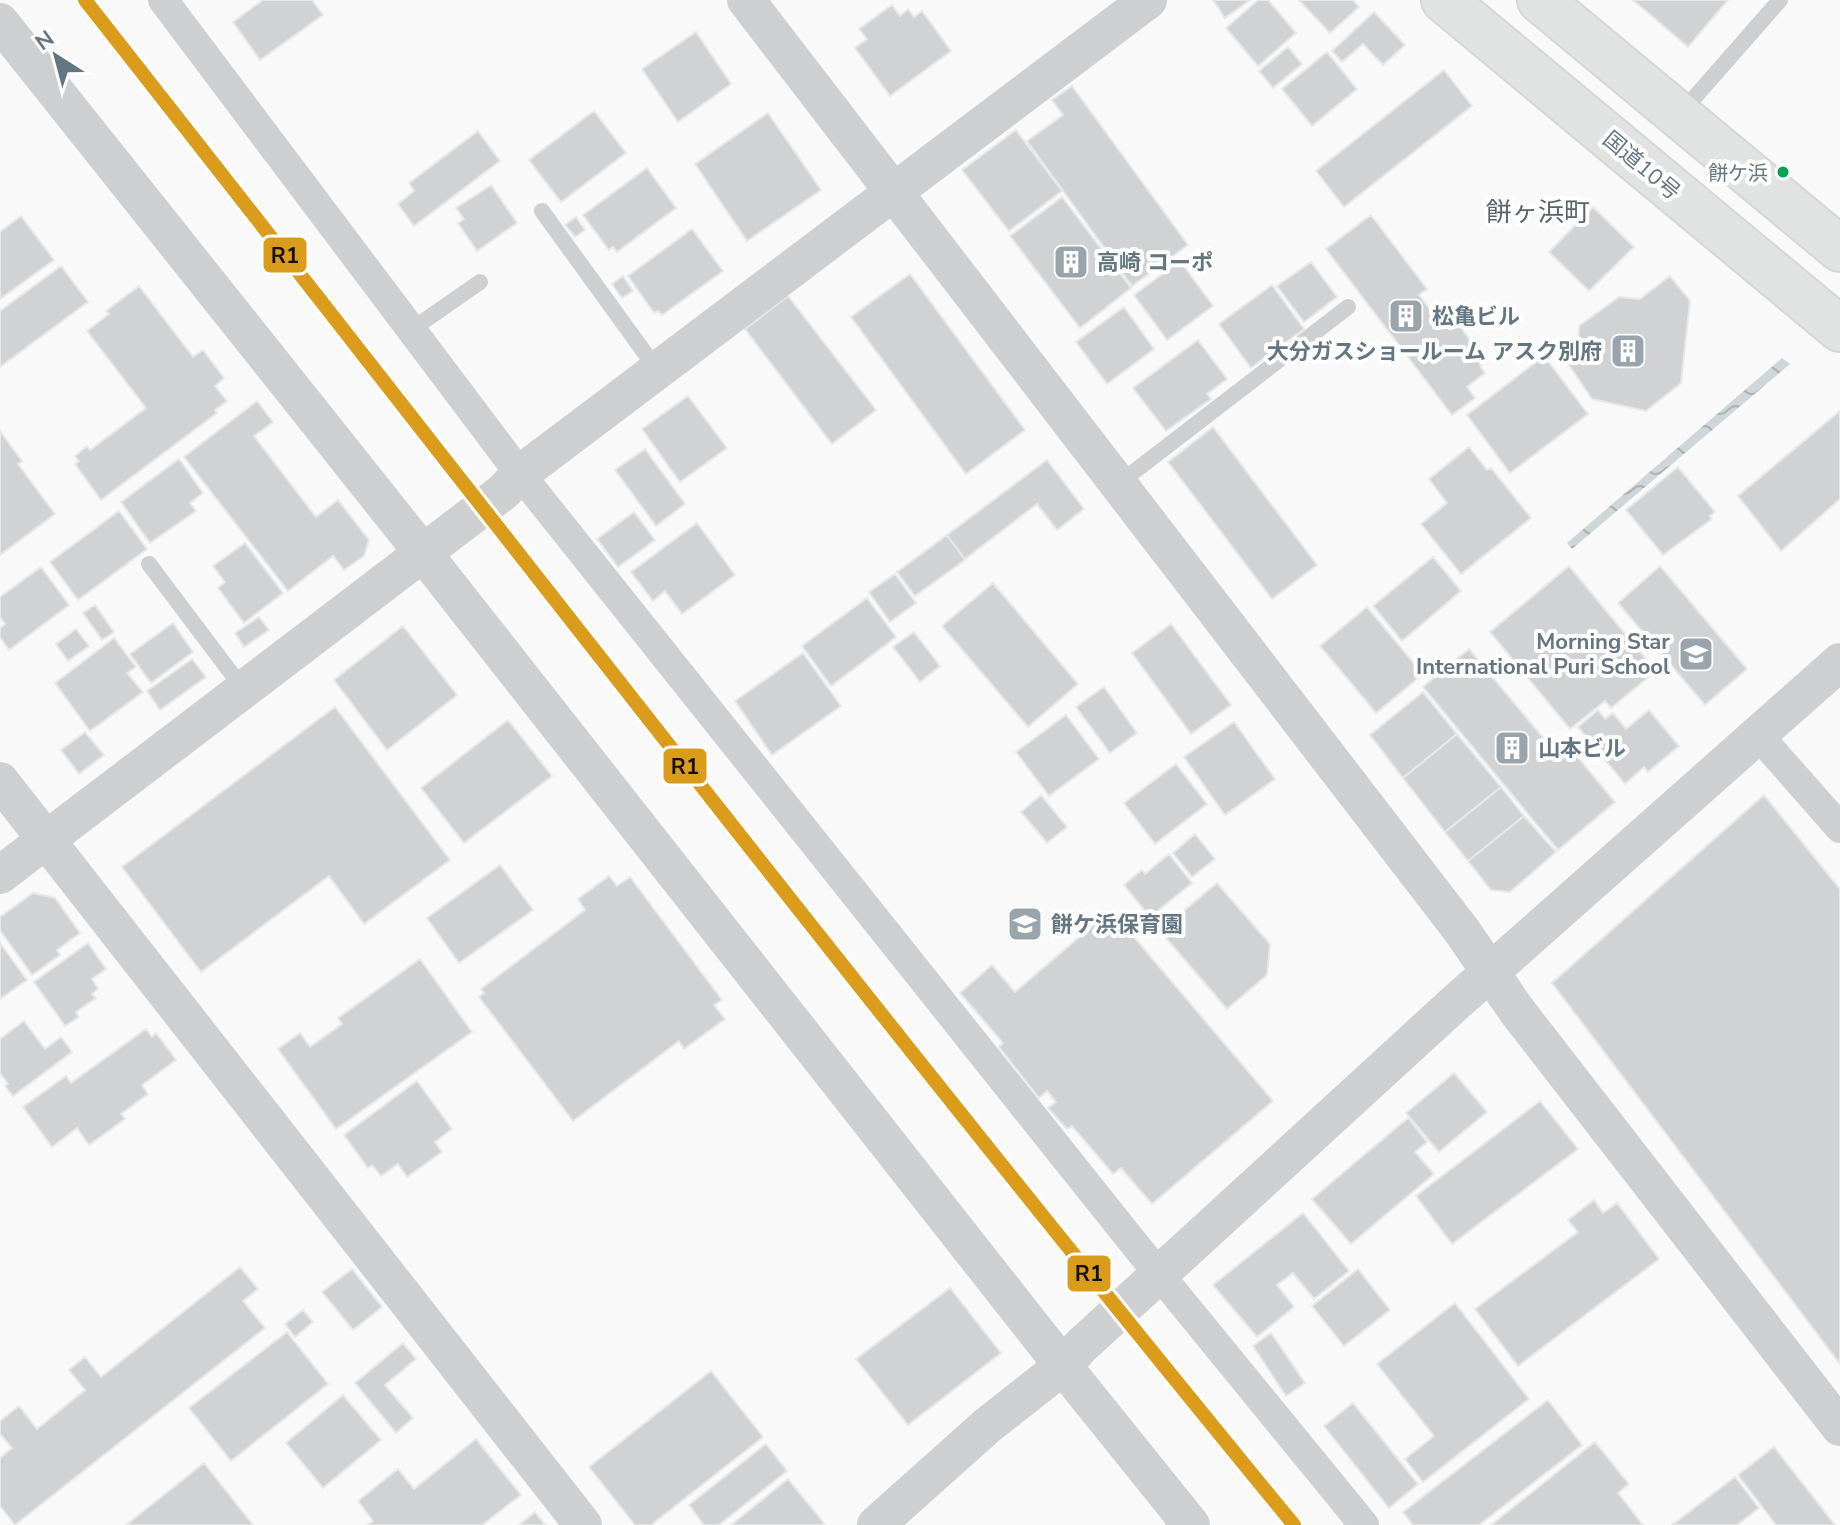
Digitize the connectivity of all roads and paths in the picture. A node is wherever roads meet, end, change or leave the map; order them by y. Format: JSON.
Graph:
{"nodes":[{"id":1,"x":163,"y":0,"type":"edge"},
{"id":2,"x":746,"y":0,"type":"edge"},
{"id":3,"x":1148,"y":0,"type":"edge"},
{"id":4,"x":1444,"y":0,"type":"edge"},
{"id":5,"x":1540,"y":0,"type":"edge"},
{"id":6,"x":1780,"y":0,"type":"edge"},
{"id":7,"x":0,"y":22,"type":"edge"},
{"id":8,"x":1679,"y":115,"type":"junction"},
{"id":9,"x":894,"y":193,"type":"junction"},
{"id":10,"x":542,"y":211,"type":"dead end"},
{"id":11,"x":1830,"y":235,"type":"edge"},
{"id":12,"x":480,"y":282,"type":"dead end"},
{"id":13,"x":1348,"y":307,"type":"dead end"},
{"id":14,"x":1840,"y":329,"type":"edge"},
{"id":15,"x":411,"y":330,"type":"junction"},
{"id":16,"x":658,"y":371,"type":"junction"},
{"id":17,"x":520,"y":474,"type":"junction"},
{"id":18,"x":1118,"y":484,"type":"junction"},
{"id":19,"x":423,"y":553,"type":"junction"},
{"id":20,"x":149,"y":564,"type":"dead end"},
{"id":21,"x":1840,"y":662,"type":"edge"},
{"id":22,"x":244,"y":690,"type":"junction"},
{"id":23,"x":1759,"y":736,"type":"junction"},
{"id":24,"x":0,"y":781,"type":"edge"},
{"id":25,"x":1840,"y":828,"type":"edge"},
{"id":26,"x":47,"y":841,"type":"junction"},
{"id":27,"x":0,"y":875,"type":"edge"},
{"id":28,"x":1490,"y":972,"type":"junction"},
{"id":29,"x":1159,"y":1273,"type":"junction"},
{"id":30,"x":1063,"y":1366,"type":"junction"},
{"id":31,"x":1840,"y":1427,"type":"edge"},
{"id":32,"x":583,"y":1525,"type":"edge"},
{"id":33,"x":876,"y":1525,"type":"edge"},
{"id":34,"x":1191,"y":1525,"type":"edge"},
{"id":35,"x":1364,"y":1525,"type":"edge"}],
"edges":[{"from":1,"to":15,"type":"street"},
{"from":2,"to":9,"type":"street"},
{"from":3,"to":9,"type":"street"},
{"from":4,"to":14,"type":"highway","name":"国道10号"},
{"from":5,"to":8,"type":"highway"},
{"from":6,"to":8,"type":"lane"},
{"from":7,"to":19,"type":"street"},
{"from":8,"to":11,"type":"highway"},
{"from":9,"to":16,"type":"street"},
{"from":9,"to":18,"type":"street"},
{"from":10,"to":16,"type":"lane"},
{"from":12,"to":15,"type":"lane"},
{"from":13,"to":18,"type":"lane"},
{"from":15,"to":17,"type":"street"},
{"from":16,"to":17,"type":"street"},
{"from":17,"to":19,"type":"street"},
{"from":17,"to":29,"type":"street"},
{"from":18,"to":28,"type":"street"},
{"from":19,"to":22,"type":"street"},
{"from":19,"to":30,"type":"street"},
{"from":20,"to":22,"type":"lane"},
{"from":21,"to":23,"type":"street"},
{"from":22,"to":26,"type":"street"},
{"from":23,"to":25,"type":"street"},
{"from":23,"to":28,"type":"street"},
{"from":24,"to":26,"type":"street"},
{"from":26,"to":27,"type":"street"},
{"from":26,"to":32,"type":"street"},
{"from":28,"to":29,"type":"street"},
{"from":28,"to":31,"type":"street"},
{"from":29,"to":30,"type":"street"},
{"from":29,"to":35,"type":"street"},
{"from":30,"to":33,"type":"street"},
{"from":30,"to":34,"type":"street"}]}
